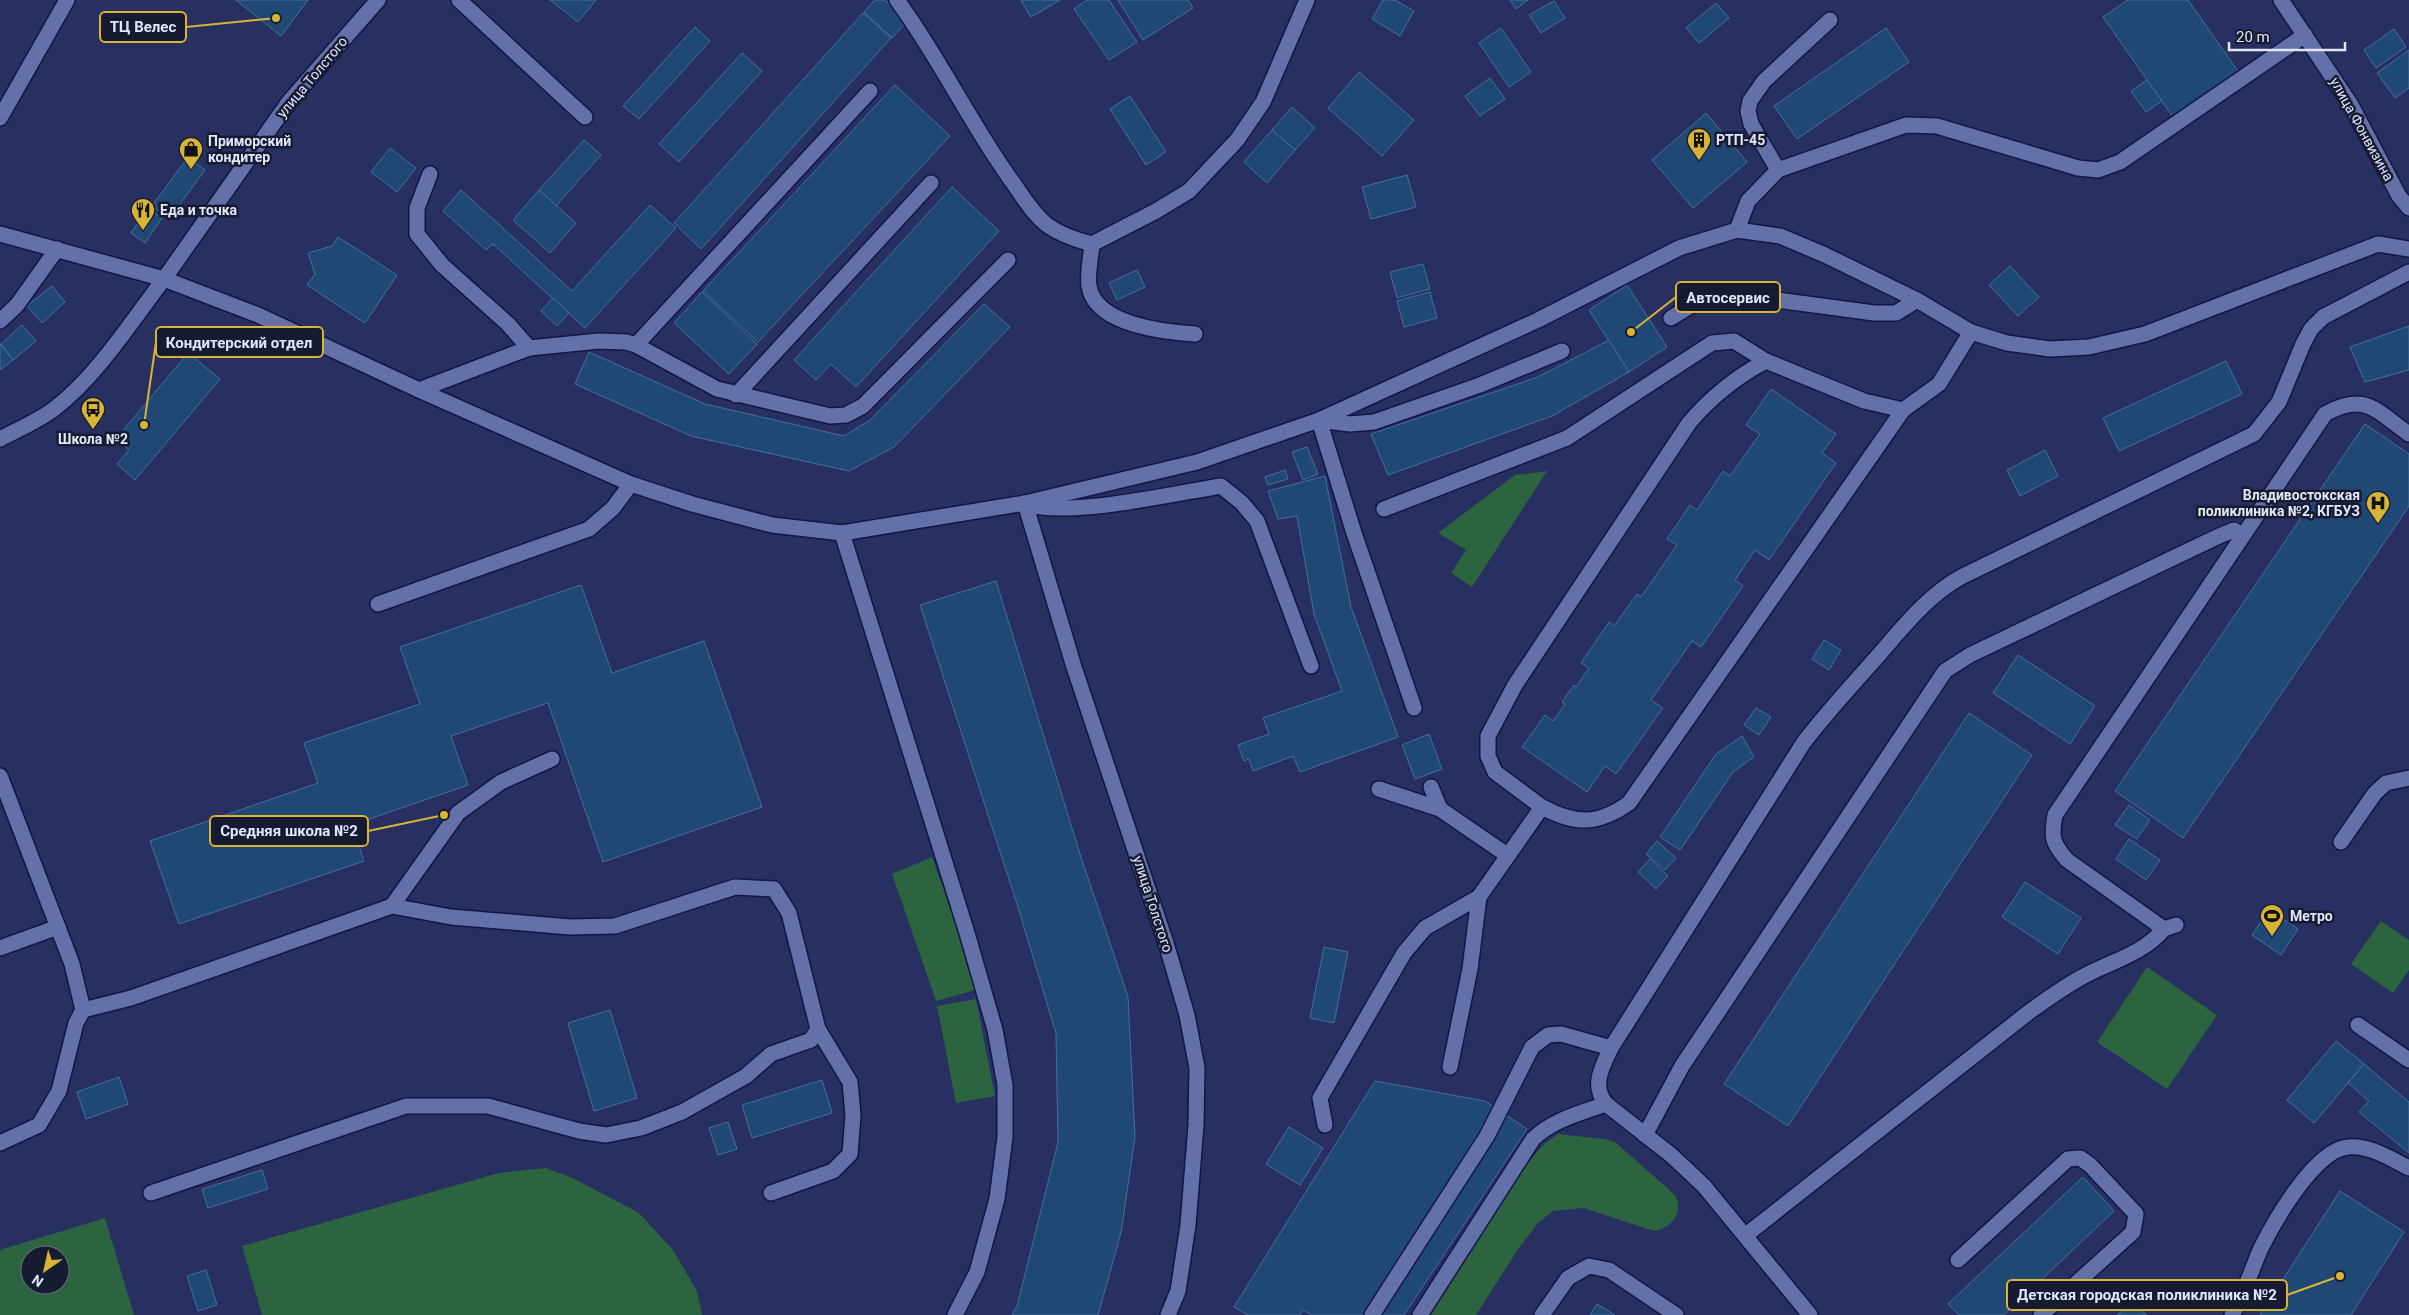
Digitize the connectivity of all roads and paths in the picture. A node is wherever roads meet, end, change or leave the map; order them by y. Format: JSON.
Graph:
{"nodes":[{"id":1,"x":68,"y":0,"type":"edge"},
{"id":2,"x":378,"y":0,"type":"edge"},
{"id":3,"x":459,"y":0,"type":"edge"},
{"id":4,"x":897,"y":0,"type":"edge"},
{"id":5,"x":1307,"y":0,"type":"edge"},
{"id":6,"x":2281,"y":0,"type":"edge"},
{"id":7,"x":1830,"y":20,"type":"dead end"},
{"id":8,"x":2305,"y":35,"type":"junction"},
{"id":9,"x":870,"y":91,"type":"dead end"},
{"id":10,"x":585,"y":117,"type":"dead end"},
{"id":11,"x":0,"y":118,"type":"edge"},
{"id":12,"x":1778,"y":170,"type":"junction"},
{"id":13,"x":430,"y":174,"type":"dead end"},
{"id":14,"x":931,"y":183,"type":"dead end"},
{"id":15,"x":2409,"y":208,"type":"edge"},
{"id":16,"x":1737,"y":230,"type":"junction"},
{"id":17,"x":0,"y":234,"type":"edge"},
{"id":18,"x":1092,"y":244,"type":"junction"},
{"id":19,"x":57,"y":249,"type":"junction"},
{"id":20,"x":2409,"y":249,"type":"edge"},
{"id":21,"x":1008,"y":260,"type":"dead end"},
{"id":22,"x":2409,"y":272,"type":"edge"},
{"id":23,"x":164,"y":279,"type":"junction"},
{"id":24,"x":1917,"y":300,"type":"junction"},
{"id":25,"x":1671,"y":318,"type":"dead end"},
{"id":26,"x":0,"y":321,"type":"edge"},
{"id":27,"x":1970,"y":332,"type":"junction"},
{"id":28,"x":1195,"y":334,"type":"dead end"},
{"id":29,"x":636,"y":345,"type":"junction"},
{"id":30,"x":529,"y":348,"type":"junction"},
{"id":31,"x":1562,"y":351,"type":"dead end"},
{"id":32,"x":1766,"y":361,"type":"junction"},
{"id":33,"x":419,"y":390,"type":"junction"},
{"id":34,"x":736,"y":395,"type":"junction"},
{"id":35,"x":1903,"y":410,"type":"junction"},
{"id":36,"x":1319,"y":420,"type":"junction"},
{"id":37,"x":2409,"y":434,"type":"edge"},
{"id":38,"x":0,"y":439,"type":"edge"},
{"id":39,"x":631,"y":484,"type":"junction"},
{"id":40,"x":1026,"y":503,"type":"junction"},
{"id":41,"x":1384,"y":509,"type":"dead end"},
{"id":42,"x":842,"y":533,"type":"junction"},
{"id":43,"x":2243,"y":534,"type":"junction"},
{"id":44,"x":378,"y":604,"type":"dead end"},
{"id":45,"x":1311,"y":666,"type":"dead end"},
{"id":46,"x":1414,"y":708,"type":"dead end"},
{"id":47,"x":552,"y":759,"type":"dead end"},
{"id":48,"x":2409,"y":778,"type":"edge"},
{"id":49,"x":1,"y":782,"type":"edge"},
{"id":50,"x":1432,"y":787,"type":"dead end"},
{"id":51,"x":1379,"y":789,"type":"dead end"},
{"id":52,"x":1542,"y":807,"type":"junction"},
{"id":53,"x":1440,"y":809,"type":"junction"},
{"id":54,"x":2341,"y":842,"type":"dead end"},
{"id":55,"x":1507,"y":855,"type":"junction"},
{"id":56,"x":1479,"y":897,"type":"junction"},
{"id":57,"x":392,"y":906,"type":"junction"},
{"id":58,"x":58,"y":927,"type":"junction"},
{"id":59,"x":0,"y":948,"type":"edge"},
{"id":60,"x":83,"y":1010,"type":"junction"},
{"id":61,"x":2358,"y":1025,"type":"dead end"},
{"id":62,"x":818,"y":1030,"type":"junction"},
{"id":63,"x":1611,"y":1048,"type":"junction"},
{"id":64,"x":2409,"y":1060,"type":"edge"},
{"id":65,"x":1450,"y":1066,"type":"dead end"},
{"id":66,"x":1606,"y":1104,"type":"junction"},
{"id":67,"x":1324,"y":1125,"type":"dead end"},
{"id":68,"x":1645,"y":1135,"type":"junction"},
{"id":69,"x":0,"y":1143,"type":"edge"},
{"id":70,"x":2409,"y":1168,"type":"edge"},
{"id":71,"x":151,"y":1192,"type":"dead end"},
{"id":72,"x":771,"y":1193,"type":"dead end"},
{"id":73,"x":1746,"y":1235,"type":"junction"},
{"id":74,"x":1958,"y":1260,"type":"dead end"},
{"id":75,"x":955,"y":1315,"type":"edge"},
{"id":76,"x":1168,"y":1315,"type":"edge"},
{"id":77,"x":1372,"y":1315,"type":"edge"},
{"id":78,"x":1420,"y":1315,"type":"edge"},
{"id":79,"x":1542,"y":1315,"type":"edge"},
{"id":80,"x":1676,"y":1315,"type":"edge"},
{"id":81,"x":1810,"y":1315,"type":"edge"},
{"id":82,"x":2041,"y":1315,"type":"edge"},
{"id":83,"x":2232,"y":1315,"type":"edge"}],
"edges":[{"from":1,"to":11,"type":"street"},
{"from":2,"to":23,"type":"street","name":"улица Толстого"},
{"from":3,"to":10,"type":"street"},
{"from":4,"to":18,"type":"street"},
{"from":5,"to":18,"type":"street"},
{"from":6,"to":8,"type":"street","name":"улица Фонвизина"},
{"from":7,"to":12,"type":"street"},
{"from":8,"to":12,"type":"street"},
{"from":8,"to":15,"type":"street","name":"улица Фонвизина"},
{"from":9,"to":29,"type":"street"},
{"from":12,"to":16,"type":"street"},
{"from":13,"to":30,"type":"street"},
{"from":14,"to":34,"type":"street"},
{"from":16,"to":24,"type":"street"},
{"from":16,"to":36,"type":"street"},
{"from":17,"to":19,"type":"street"},
{"from":18,"to":28,"type":"street"},
{"from":19,"to":23,"type":"street"},
{"from":19,"to":26,"type":"street"},
{"from":20,"to":27,"type":"street"},
{"from":21,"to":34,"type":"street"},
{"from":22,"to":63,"type":"street"},
{"from":23,"to":33,"type":"street"},
{"from":23,"to":38,"type":"street","name":"улица Толстого"},
{"from":24,"to":25,"type":"street"},
{"from":24,"to":27,"type":"street"},
{"from":27,"to":35,"type":"street"},
{"from":29,"to":30,"type":"street"},
{"from":29,"to":34,"type":"street"},
{"from":30,"to":33,"type":"street"},
{"from":31,"to":36,"type":"street"},
{"from":32,"to":35,"type":"street"},
{"from":32,"to":41,"type":"street"},
{"from":32,"to":52,"type":"street"},
{"from":33,"to":39,"type":"street"},
{"from":35,"to":52,"type":"street"},
{"from":36,"to":40,"type":"street"},
{"from":36,"to":46,"type":"street"},
{"from":37,"to":43,"type":"street"},
{"from":39,"to":42,"type":"street"},
{"from":39,"to":44,"type":"street"},
{"from":40,"to":42,"type":"street"},
{"from":40,"to":45,"type":"street"},
{"from":40,"to":76,"type":"street","name":"улица Толстого"},
{"from":42,"to":75,"type":"street"},
{"from":43,"to":68,"type":"street"},
{"from":43,"to":73,"type":"street"},
{"from":47,"to":57,"type":"street"},
{"from":48,"to":54,"type":"street"},
{"from":49,"to":58,"type":"street"},
{"from":50,"to":53,"type":"street"},
{"from":51,"to":53,"type":"street"},
{"from":52,"to":55,"type":"street"},
{"from":53,"to":55,"type":"street"},
{"from":55,"to":56,"type":"street"},
{"from":56,"to":65,"type":"street"},
{"from":56,"to":67,"type":"street"},
{"from":57,"to":60,"type":"street"},
{"from":57,"to":62,"type":"street"},
{"from":58,"to":59,"type":"street"},
{"from":58,"to":60,"type":"street"},
{"from":60,"to":69,"type":"street"},
{"from":61,"to":64,"type":"street"},
{"from":62,"to":71,"type":"street"},
{"from":62,"to":72,"type":"street"},
{"from":63,"to":66,"type":"street"},
{"from":63,"to":77,"type":"street"},
{"from":66,"to":68,"type":"street"},
{"from":66,"to":78,"type":"street"},
{"from":68,"to":73,"type":"street"},
{"from":70,"to":83,"type":"street"},
{"from":73,"to":81,"type":"street"},
{"from":74,"to":82,"type":"street"},
{"from":79,"to":80,"type":"street"}]}
